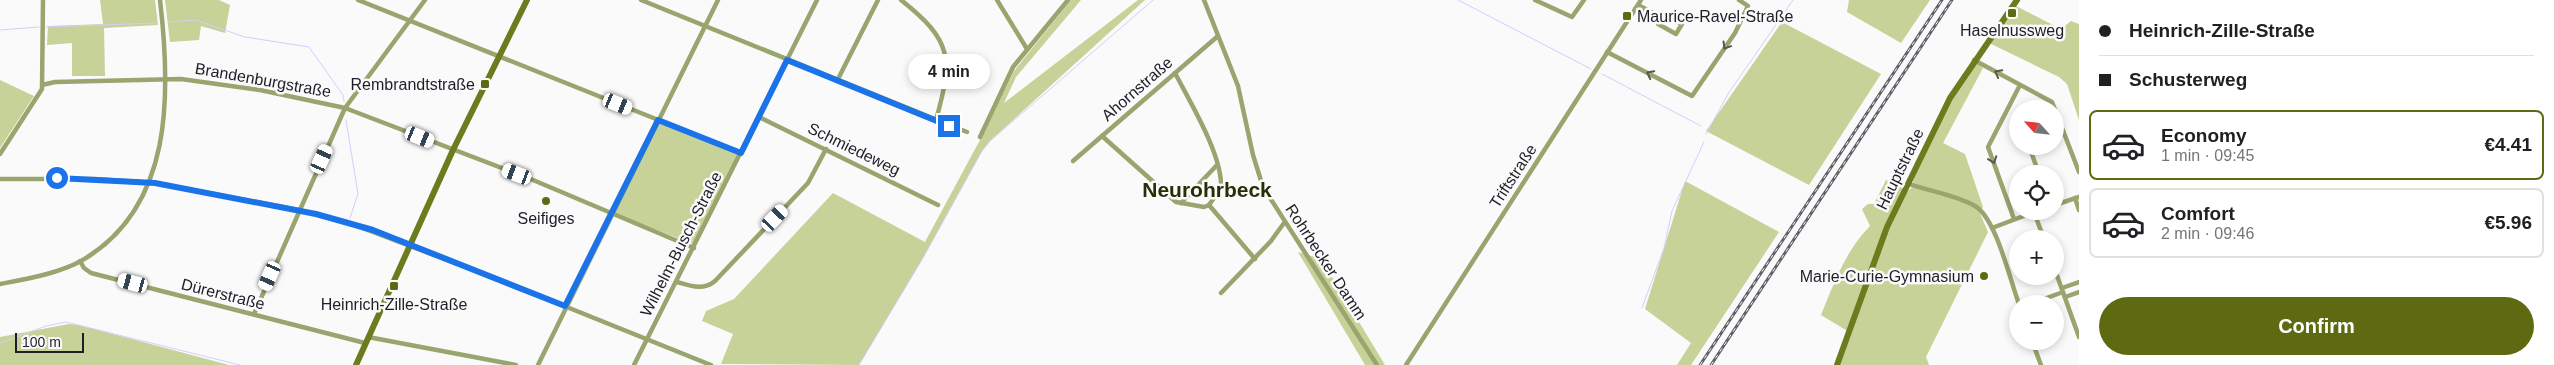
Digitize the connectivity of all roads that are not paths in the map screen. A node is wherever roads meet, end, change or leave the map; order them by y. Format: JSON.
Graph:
{"nodes":[{"id":1,"x":43,"y":0,"type":"edge"},
{"id":2,"x":160,"y":0,"type":"edge"},
{"id":3,"x":358,"y":0,"type":"edge"},
{"id":4,"x":425,"y":0,"type":"edge"},
{"id":5,"x":527,"y":0,"type":"edge"},
{"id":6,"x":641,"y":0,"type":"edge"},
{"id":7,"x":718,"y":0,"type":"edge"},
{"id":8,"x":817,"y":0,"type":"edge"},
{"id":9,"x":878,"y":0,"type":"edge"},
{"id":10,"x":901,"y":0,"type":"edge"},
{"id":11,"x":996,"y":0,"type":"edge"},
{"id":12,"x":1068,"y":0,"type":"edge"},
{"id":13,"x":1204,"y":0,"type":"edge"},
{"id":14,"x":1535,"y":0,"type":"edge"},
{"id":15,"x":1584,"y":0,"type":"edge"},
{"id":16,"x":1634,"y":0,"type":"edge"},
{"id":17,"x":1739,"y":0,"type":"edge"},
{"id":18,"x":2017,"y":0,"type":"edge"},
{"id":19,"x":1638,"y":4,"type":"edge"},
{"id":20,"x":1660,"y":19,"type":"junction"},
{"id":21,"x":409,"y":20,"type":"junction"},
{"id":22,"x":705,"y":26,"type":"junction"},
{"id":23,"x":1218,"y":36,"type":"junction"},
{"id":24,"x":1027,"y":49,"type":"junction"},
{"id":25,"x":1608,"y":52,"type":"junction"},
{"id":26,"x":499,"y":56,"type":"junction"},
{"id":27,"x":787,"y":60,"type":"junction"},
{"id":28,"x":1974,"y":60,"type":"junction"},
{"id":29,"x":1175,"y":74,"type":"junction"},
{"id":30,"x":166,"y":78,"type":"junction"},
{"id":31,"x":837,"y":80,"type":"junction"},
{"id":32,"x":42,"y":85,"type":"junction"},
{"id":33,"x":2020,"y":85,"type":"junction"},
{"id":34,"x":345,"y":108,"type":"junction"},
{"id":35,"x":760,"y":117,"type":"junction"},
{"id":36,"x":658,"y":120,"type":"junction"},
{"id":37,"x":936,"y":120,"type":"junction"},
{"id":38,"x":967,"y":132,"type":"dead end"},
{"id":39,"x":1102,"y":136,"type":"junction"},
{"id":40,"x":980,"y":137,"type":"dead end"},
{"id":41,"x":826,"y":149,"type":"junction"},
{"id":42,"x":453,"y":150,"type":"junction"},
{"id":43,"x":741,"y":153,"type":"junction"},
{"id":44,"x":0,"y":154,"type":"edge"},
{"id":45,"x":1073,"y":161,"type":"dead end"},
{"id":46,"x":1217,"y":165,"type":"junction"},
{"id":47,"x":2079,"y":172,"type":"edge"},
{"id":48,"x":0,"y":179,"type":"edge"},
{"id":49,"x":148,"y":183,"type":"junction"},
{"id":50,"x":1908,"y":184,"type":"junction"},
{"id":51,"x":2077,"y":197,"type":"edge"},
{"id":52,"x":2064,"y":202,"type":"edge"},
{"id":53,"x":1181,"y":203,"type":"junction"},
{"id":54,"x":938,"y":205,"type":"dead end"},
{"id":55,"x":2009,"y":205,"type":"edge"},
{"id":56,"x":1209,"y":206,"type":"junction"},
{"id":57,"x":299,"y":210,"type":"junction"},
{"id":58,"x":2079,"y":210,"type":"edge"},
{"id":59,"x":611,"y":214,"type":"junction"},
{"id":60,"x":2012,"y":220,"type":"edge"},
{"id":61,"x":1284,"y":223,"type":"junction"},
{"id":62,"x":1992,"y":228,"type":"junction"},
{"id":63,"x":409,"y":245,"type":"junction"},
{"id":64,"x":694,"y":248,"type":"junction"},
{"id":65,"x":1255,"y":259,"type":"junction"},
{"id":66,"x":80,"y":261,"type":"junction"},
{"id":67,"x":676,"y":282,"type":"junction"},
{"id":68,"x":2079,"y":282,"type":"edge"},
{"id":69,"x":0,"y":284,"type":"edge"},
{"id":70,"x":2060,"y":285,"type":"edge"},
{"id":71,"x":2063,"y":292,"type":"junction"},
{"id":72,"x":2079,"y":292,"type":"edge"},
{"id":73,"x":1221,"y":294,"type":"dead end"},
{"id":74,"x":2016,"y":295,"type":"edge"},
{"id":75,"x":2055,"y":295,"type":"edge"},
{"id":76,"x":565,"y":306,"type":"junction"},
{"id":77,"x":254,"y":314,"type":"junction"},
{"id":78,"x":2079,"y":337,"type":"edge"},
{"id":79,"x":647,"y":339,"type":"junction"},
{"id":80,"x":366,"y":340,"type":"junction"},
{"id":81,"x":2035,"y":350,"type":"edge"},
{"id":82,"x":356,"y":365,"type":"edge"},
{"id":83,"x":516,"y":365,"type":"edge"},
{"id":84,"x":538,"y":365,"type":"edge"},
{"id":85,"x":634,"y":365,"type":"edge"},
{"id":86,"x":711,"y":365,"type":"edge"},
{"id":87,"x":1377,"y":365,"type":"edge"},
{"id":88,"x":1406,"y":365,"type":"edge"},
{"id":89,"x":1837,"y":365,"type":"edge"},
{"id":90,"x":2041,"y":365,"type":"edge"}],
"edges":[{"from":1,"to":32,"type":"street"},
{"from":2,"to":30,"type":"street"},
{"from":3,"to":21,"type":"street"},
{"from":4,"to":21,"type":"street"},
{"from":5,"to":26,"type":"street"},
{"from":6,"to":22,"type":"street"},
{"from":7,"to":22,"type":"street"},
{"from":8,"to":27,"type":"street","name":"Wilhelm-Busch-Straße"},
{"from":9,"to":31,"type":"street"},
{"from":10,"to":37,"type":"street"},
{"from":11,"to":24,"type":"street"},
{"from":12,"to":24,"type":"street"},
{"from":13,"to":23,"type":"street","name":"Rohrbecker Damm"},
{"from":14,"to":15,"type":"street"},
{"from":16,"to":19,"type":"street"},
{"from":17,"to":25,"type":"street","one_way":true},
{"from":18,"to":28,"type":"street","name":"Hauptstraße"},
{"from":19,"to":20,"type":"street"},
{"from":19,"to":25,"type":"street","name":"Triftstraße"},
{"from":20,"to":20,"type":"street"},
{"from":21,"to":26,"type":"street"},
{"from":21,"to":34,"type":"street"},
{"from":22,"to":27,"type":"street"},
{"from":22,"to":36,"type":"street"},
{"from":23,"to":29,"type":"street","name":"Ahornstraße"},
{"from":23,"to":61,"type":"street","name":"Rohrbecker Damm"},
{"from":24,"to":40,"type":"street"},
{"from":25,"to":88,"type":"street","name":"Triftstraße"},
{"from":26,"to":36,"type":"street"},
{"from":26,"to":42,"type":"street"},
{"from":27,"to":31,"type":"street"},
{"from":27,"to":35,"type":"street","name":"Wilhelm-Busch-Straße"},
{"from":33,"to":28,"type":"street","one_way":true},
{"from":28,"to":50,"type":"street","name":"Hauptstraße"},
{"from":29,"to":39,"type":"street","name":"Ahornstraße"},
{"from":29,"to":46,"type":"street"},
{"from":30,"to":32,"type":"street","name":"Brandenburgstraße"},
{"from":30,"to":34,"type":"street","name":"Brandenburgstraße"},
{"from":30,"to":49,"type":"street"},
{"from":31,"to":37,"type":"street"},
{"from":32,"to":44,"type":"street"},
{"from":33,"to":47,"type":"street"},
{"from":33,"to":55,"type":"street","one_way":true},
{"from":34,"to":42,"type":"street","name":"Brandenburgstraße"},
{"from":34,"to":57,"type":"street"},
{"from":35,"to":41,"type":"street","name":"Schmiedeweg"},
{"from":35,"to":43,"type":"street","name":"Wilhelm-Busch-Straße"},
{"from":36,"to":43,"type":"street"},
{"from":36,"to":59,"type":"street"},
{"from":37,"to":38,"type":"street"},
{"from":39,"to":45,"type":"street","name":"Ahornstraße"},
{"from":39,"to":53,"type":"street"},
{"from":41,"to":54,"type":"street","name":"Schmiedeweg"},
{"from":41,"to":67,"type":"street"},
{"from":42,"to":59,"type":"street","name":"Brandenburgstraße"},
{"from":42,"to":63,"type":"street"},
{"from":43,"to":64,"type":"street","name":"Wilhelm-Busch-Straße"},
{"from":46,"to":53,"type":"street"},
{"from":46,"to":56,"type":"street"},
{"from":48,"to":49,"type":"street"},
{"from":49,"to":57,"type":"street"},
{"from":49,"to":66,"type":"street"},
{"from":50,"to":62,"type":"street"},
{"from":50,"to":89,"type":"street","name":"Hauptstraße"},
{"from":51,"to":52,"type":"street"},
{"from":51,"to":58,"type":"street"},
{"from":53,"to":56,"type":"street"},
{"from":56,"to":65,"type":"street"},
{"from":57,"to":63,"type":"street"},
{"from":57,"to":77,"type":"street"},
{"from":59,"to":64,"type":"street","name":"Brandenburgstraße"},
{"from":59,"to":76,"type":"street"},
{"from":60,"to":62,"type":"street"},
{"from":61,"to":65,"type":"street"},
{"from":61,"to":87,"type":"street","name":"Rohrbecker Damm"},
{"from":62,"to":74,"type":"street"},
{"from":63,"to":76,"type":"street"},
{"from":63,"to":80,"type":"street"},
{"from":64,"to":67,"type":"street","name":"Wilhelm-Busch-Straße"},
{"from":65,"to":73,"type":"street"},
{"from":66,"to":69,"type":"street"},
{"from":66,"to":77,"type":"street","name":"Dürerstraße"},
{"from":67,"to":79,"type":"street","name":"Wilhelm-Busch-Straße"},
{"from":68,"to":71,"type":"street"},
{"from":70,"to":71,"type":"street"},
{"from":71,"to":72,"type":"street"},
{"from":71,"to":75,"type":"street"},
{"from":71,"to":78,"type":"street"},
{"from":76,"to":79,"type":"street"},
{"from":76,"to":84,"type":"street"},
{"from":77,"to":80,"type":"street","name":"Dürerstraße"},
{"from":79,"to":85,"type":"street","name":"Wilhelm-Busch-Straße"},
{"from":79,"to":86,"type":"street"},
{"from":80,"to":82,"type":"street"},
{"from":80,"to":83,"type":"street","name":"Dürerstraße"},
{"from":81,"to":90,"type":"street"}]}
